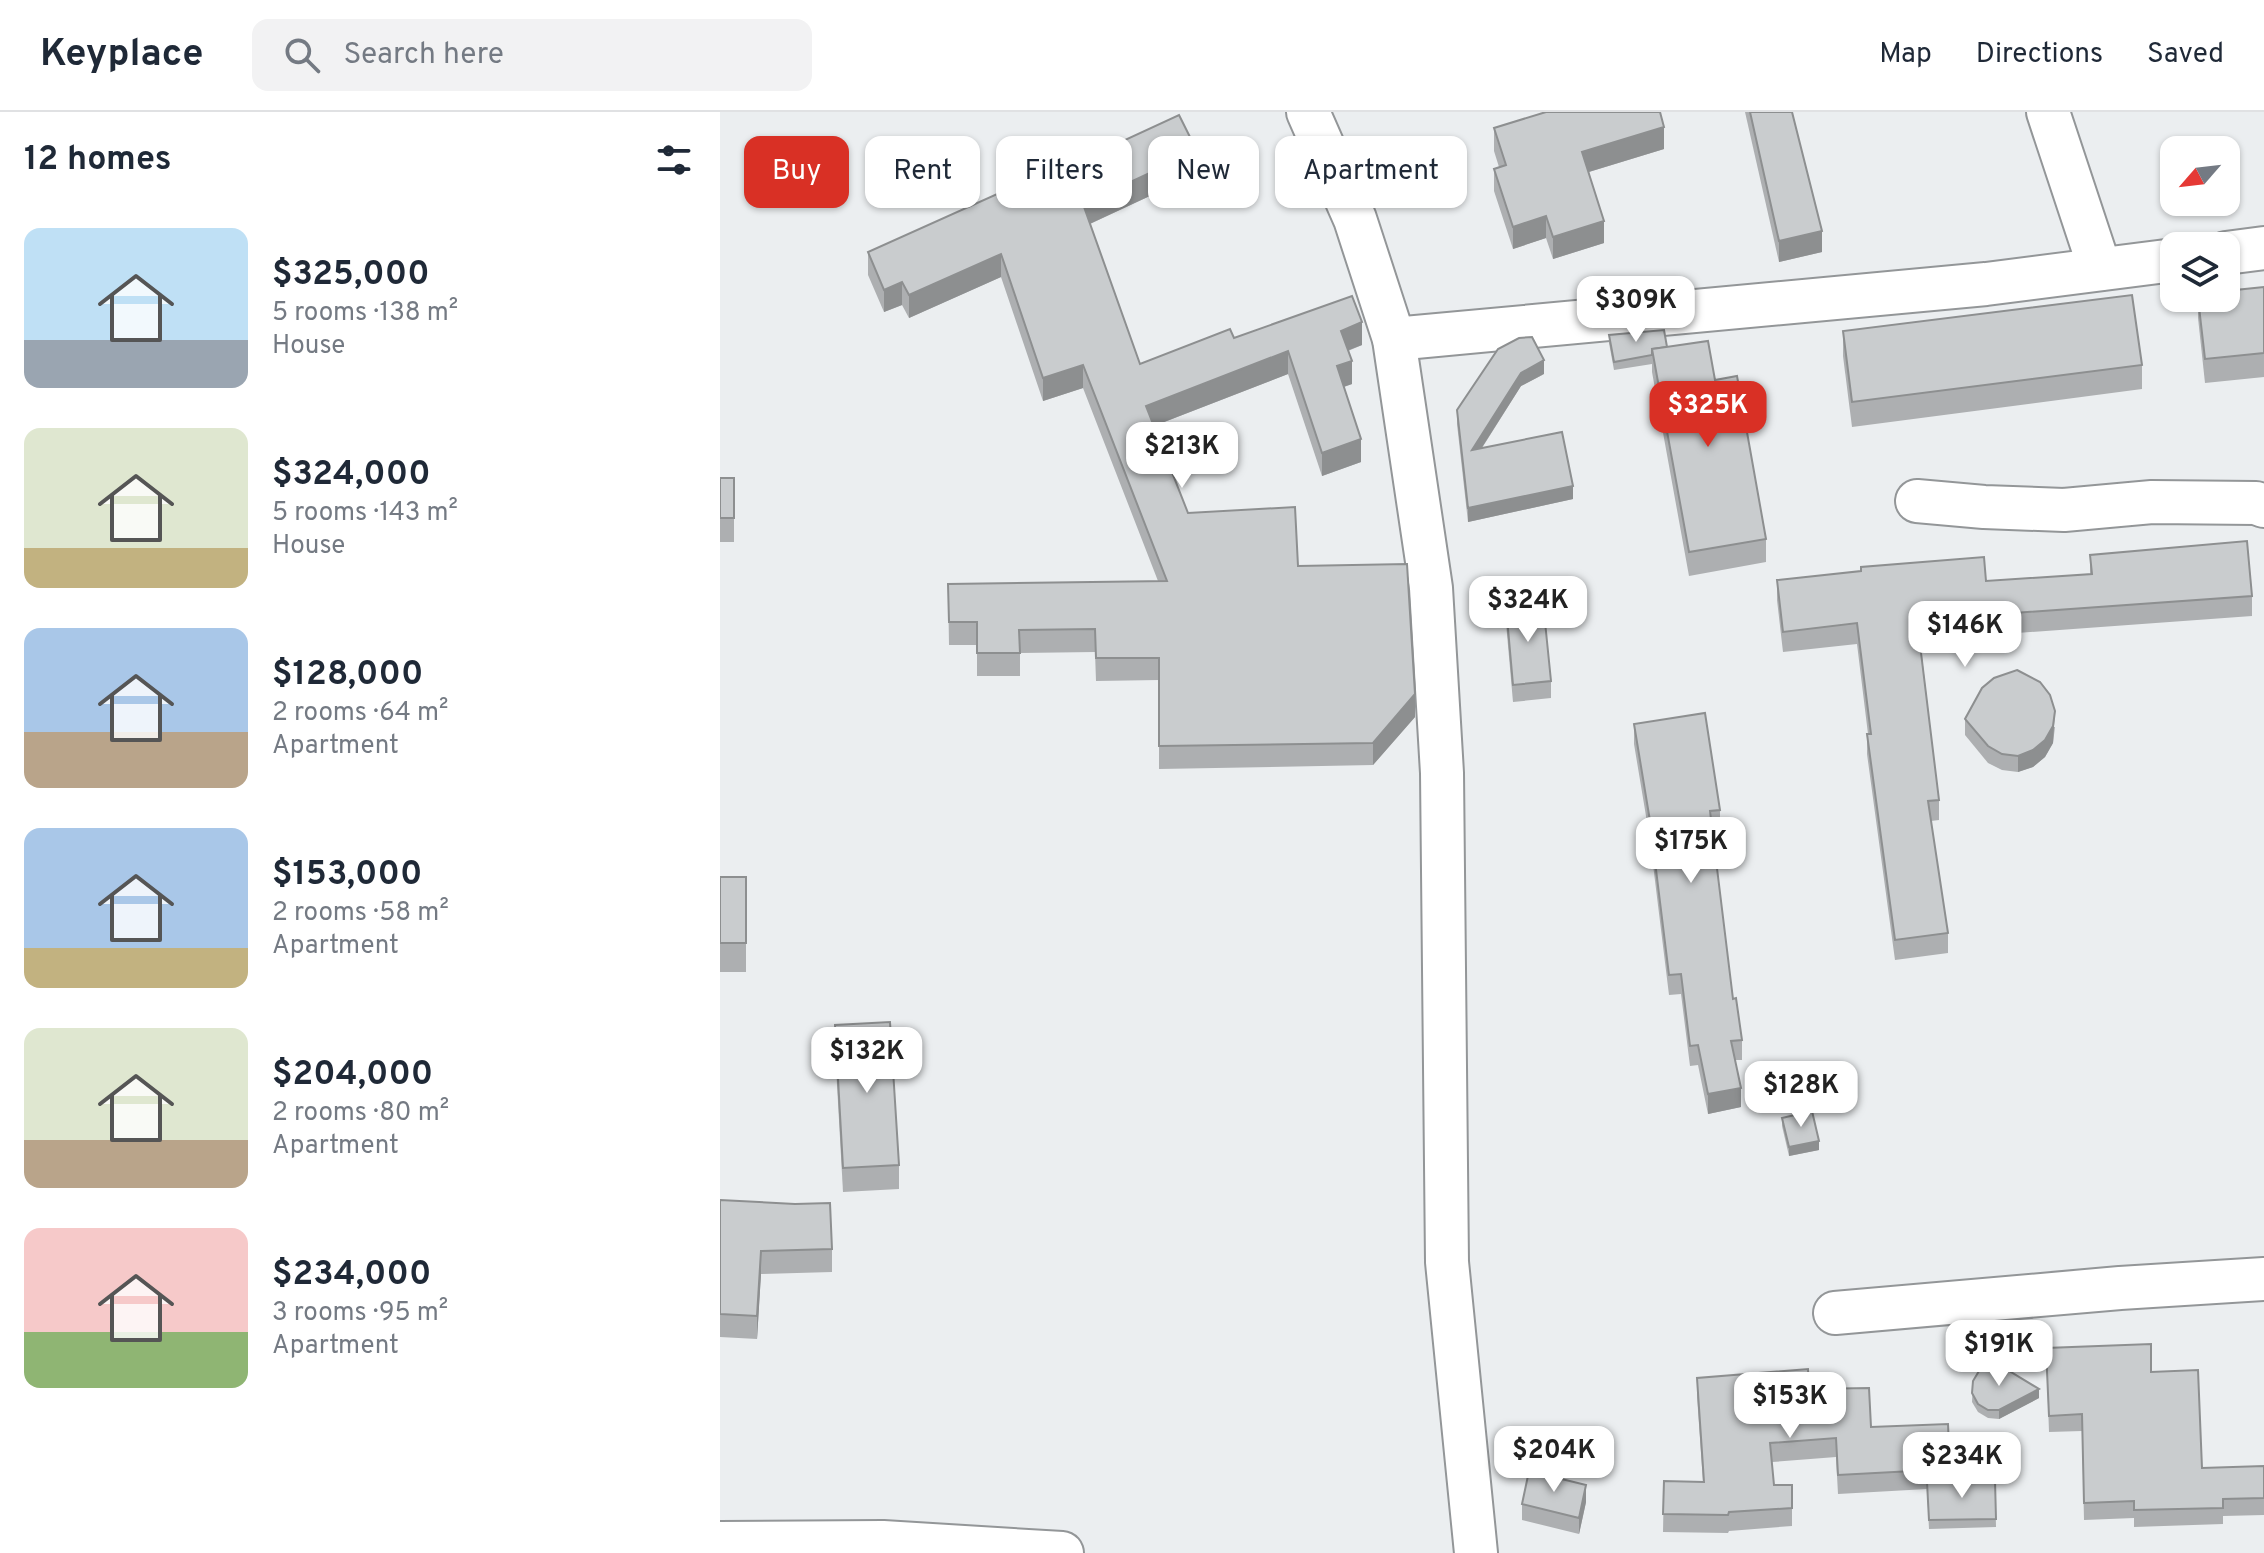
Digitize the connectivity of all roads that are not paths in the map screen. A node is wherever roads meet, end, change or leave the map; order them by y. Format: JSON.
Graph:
{"nodes":[{"id":1,"x":1308,"y":112,"type":"edge"},
{"id":2,"x":2048,"y":112,"type":"edge"},
{"id":3,"x":2264,"y":248,"type":"edge"},
{"id":4,"x":2240,"y":251,"type":"edge"},
{"id":5,"x":2160,"y":262,"type":"edge"},
{"id":6,"x":2100,"y":269,"type":"junction"},
{"id":7,"x":1394,"y":339,"type":"junction"},
{"id":8,"x":1917,"y":501,"type":"dead end"},
{"id":9,"x":2264,"y":506,"type":"edge"},
{"id":10,"x":2264,"y":1279,"type":"edge"},
{"id":11,"x":1835,"y":1313,"type":"dead end"},
{"id":12,"x":720,"y":1543,"type":"edge"},
{"id":13,"x":882,"y":1548,"type":"edge"},
{"id":14,"x":1062,"y":1553,"type":"edge"},
{"id":15,"x":1476,"y":1553,"type":"edge"}],
"edges":[{"from":1,"to":7,"type":"street"},
{"from":2,"to":6,"type":"street"},
{"from":3,"to":4,"type":"street"},
{"from":5,"to":6,"type":"street"},
{"from":6,"to":7,"type":"street"},
{"from":7,"to":15,"type":"street"},
{"from":8,"to":9,"type":"street"},
{"from":10,"to":11,"type":"street"},
{"from":12,"to":13,"type":"street"},
{"from":13,"to":14,"type":"street"}]}
